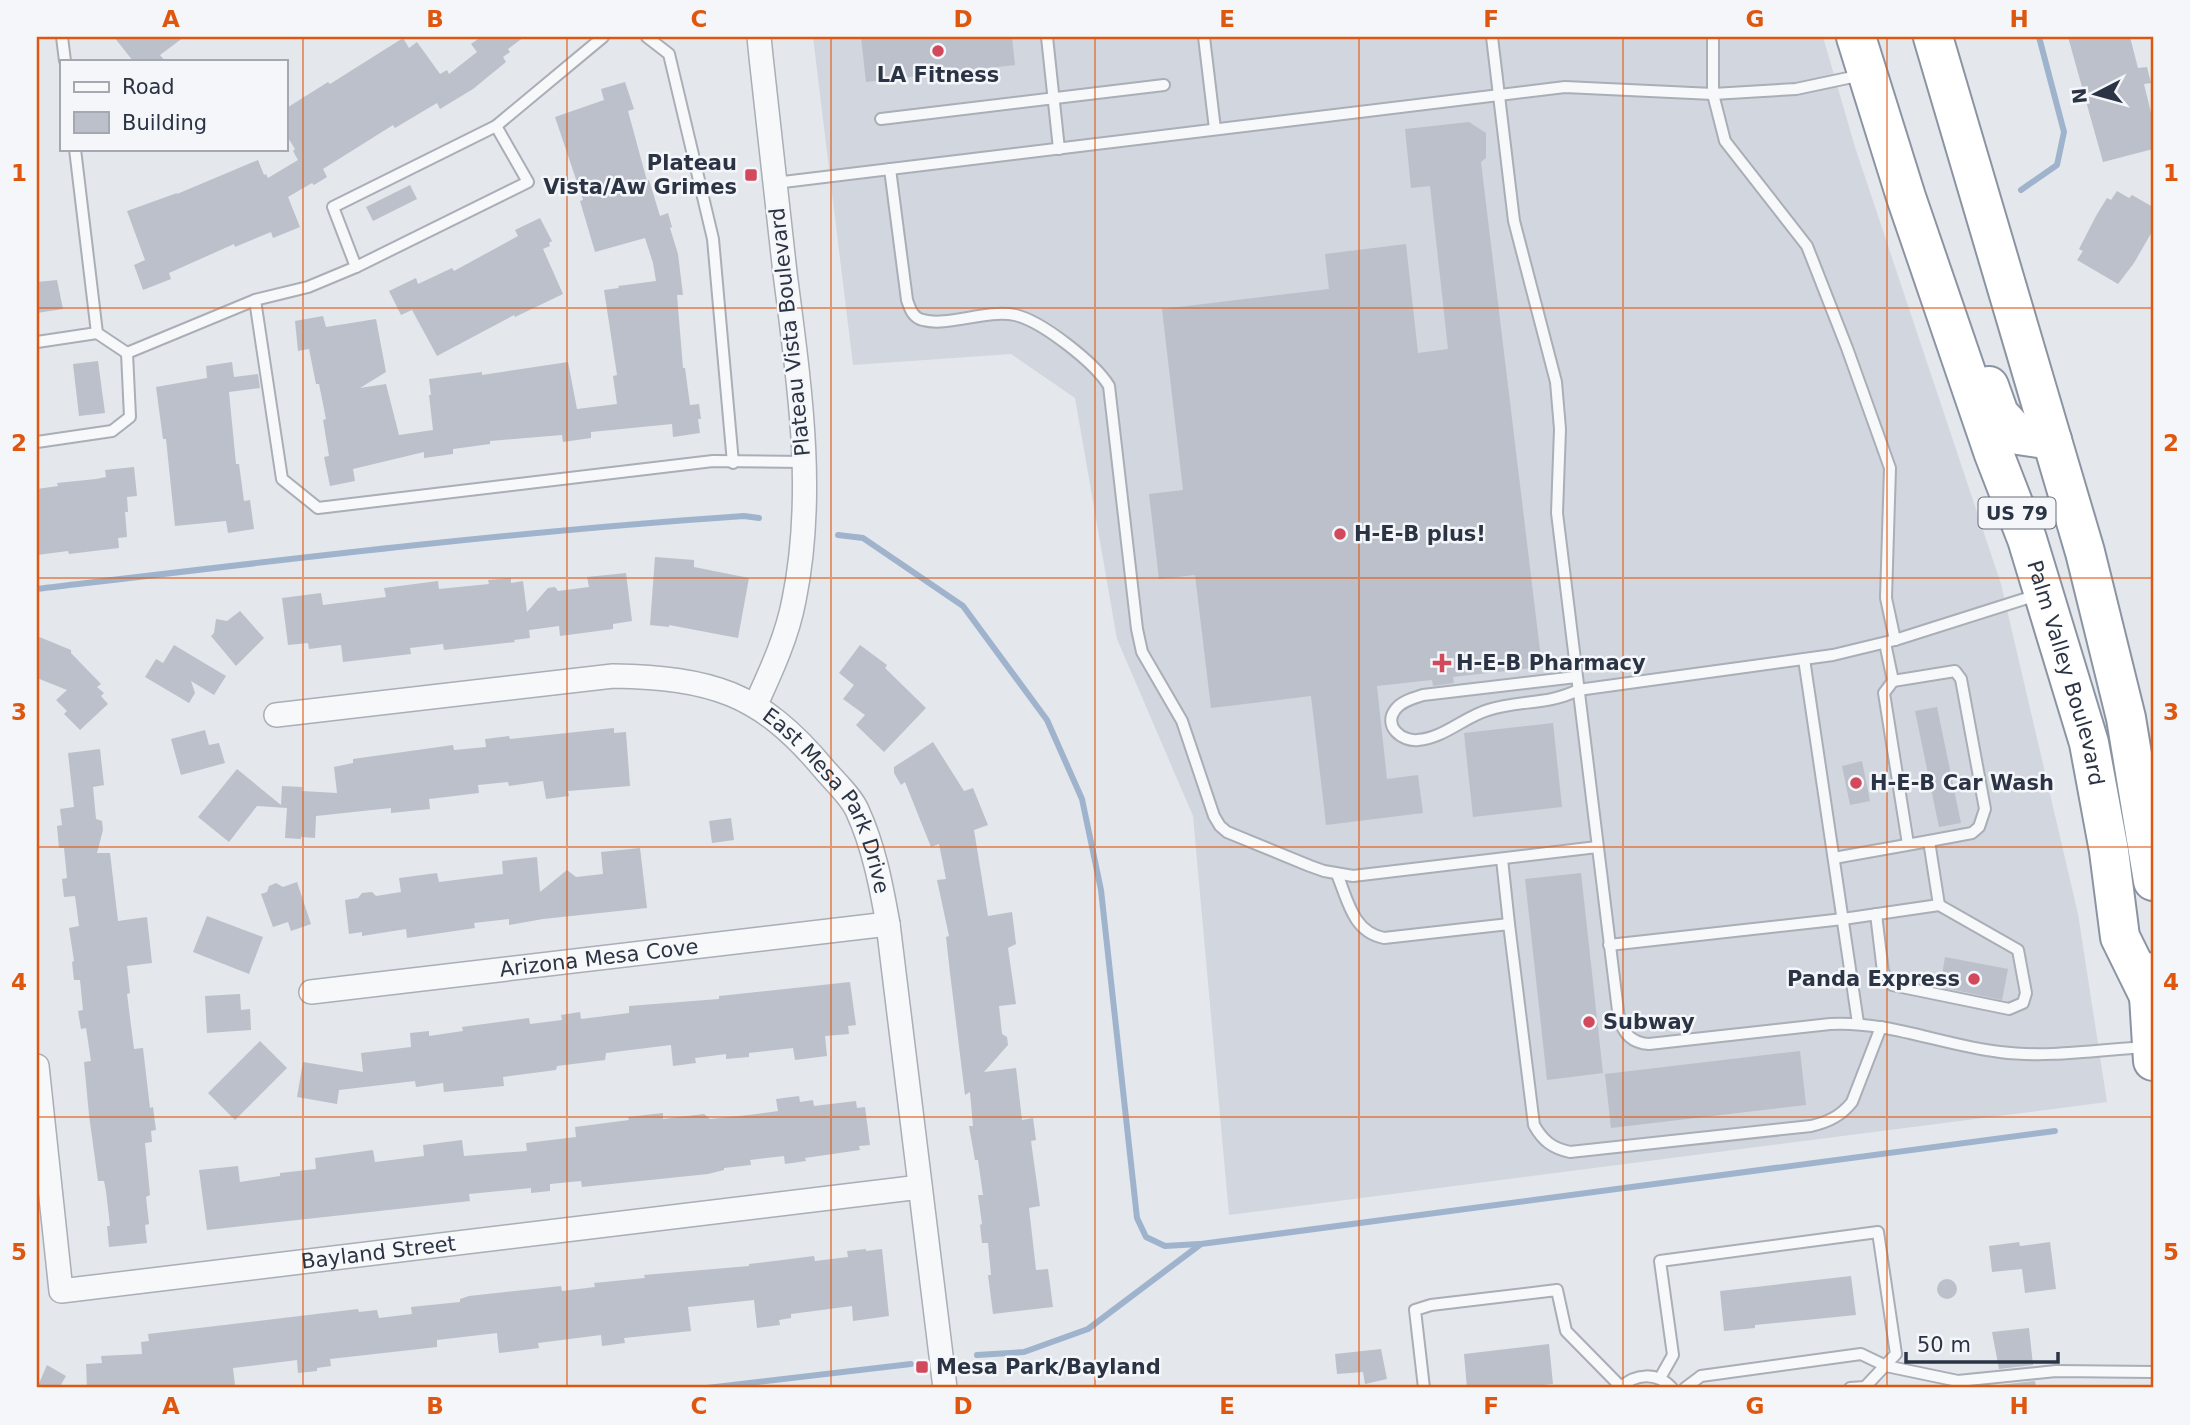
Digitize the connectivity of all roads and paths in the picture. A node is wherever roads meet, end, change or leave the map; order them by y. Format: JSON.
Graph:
{"nodes":[{"id":1,"x":62,"y":37,"type":"edge"},
{"id":2,"x":603,"y":37,"type":"edge"},
{"id":3,"x":647,"y":37,"type":"edge"},
{"id":4,"x":758,"y":37,"type":"edge"},
{"id":5,"x":1047,"y":37,"type":"edge"},
{"id":6,"x":1204,"y":37,"type":"edge"},
{"id":7,"x":1492,"y":37,"type":"edge"},
{"id":8,"x":1713,"y":37,"type":"edge"},
{"id":9,"x":1856,"y":37,"type":"edge"},
{"id":10,"x":1933,"y":37,"type":"edge"},
{"id":11,"x":65,"y":60,"type":"edge"},
{"id":12,"x":1868,"y":74,"type":"junction"},
{"id":13,"x":1164,"y":85,"type":"dead end"},
{"id":14,"x":1498,"y":94,"type":"junction"},
{"id":15,"x":1713,"y":94,"type":"junction"},
{"id":16,"x":1055,"y":98,"type":"junction"},
{"id":17,"x":881,"y":119,"type":"dead end"},
{"id":18,"x":496,"y":126,"type":"junction"},
{"id":19,"x":1216,"y":129,"type":"junction"},
{"id":20,"x":1059,"y":149,"type":"junction"},
{"id":21,"x":75,"y":150,"type":"edge"},
{"id":22,"x":890,"y":169,"type":"junction"},
{"id":23,"x":775,"y":183,"type":"junction"},
{"id":24,"x":1906,"y":197,"type":"junction"},
{"id":25,"x":356,"y":267,"type":"junction"},
{"id":26,"x":255,"y":300,"type":"junction"},
{"id":27,"x":97,"y":332,"type":"junction"},
{"id":28,"x":37,"y":342,"type":"edge"},
{"id":29,"x":127,"y":353,"type":"junction"},
{"id":30,"x":2052,"y":440,"type":"junction"},
{"id":31,"x":37,"y":442,"type":"edge"},
{"id":32,"x":805,"y":462,"type":"junction"},
{"id":33,"x":733,"y":463,"type":"junction"},
{"id":34,"x":2043,"y":593,"type":"junction"},
{"id":35,"x":1890,"y":641,"type":"junction"},
{"id":36,"x":1804,"y":659,"type":"junction"},
{"id":37,"x":1576,"y":677,"type":"junction"},
{"id":38,"x":1893,"y":681,"type":"junction"},
{"id":39,"x":1578,"y":690,"type":"junction"},
{"id":40,"x":756,"y":704,"type":"junction"},
{"id":41,"x":276,"y":715,"type":"dead end"},
{"id":42,"x":1929,"y":841,"type":"junction"},
{"id":43,"x":1908,"y":844,"type":"junction"},
{"id":44,"x":1597,"y":847,"type":"junction"},
{"id":45,"x":1834,"y":858,"type":"junction"},
{"id":46,"x":1502,"y":859,"type":"junction"},
{"id":47,"x":1338,"y":874,"type":"junction"},
{"id":48,"x":2153,"y":881,"type":"edge"},
{"id":49,"x":1939,"y":905,"type":"junction"},
{"id":50,"x":1876,"y":914,"type":"junction"},
{"id":51,"x":1843,"y":919,"type":"junction"},
{"id":52,"x":888,"y":924,"type":"junction"},
{"id":53,"x":1509,"y":924,"type":"junction"},
{"id":54,"x":1609,"y":945,"type":"junction"},
{"id":55,"x":2151,"y":981,"type":"edge"},
{"id":56,"x":311,"y":992,"type":"dead end"},
{"id":57,"x":1858,"y":1023,"type":"junction"},
{"id":58,"x":1881,"y":1027,"type":"junction"},
{"id":59,"x":2153,"y":1053,"type":"edge"},
{"id":60,"x":37,"y":1066,"type":"edge"},
{"id":61,"x":920,"y":1187,"type":"junction"},
{"id":62,"x":1886,"y":1366,"type":"junction"},
{"id":63,"x":2153,"y":1372,"type":"edge"},
{"id":64,"x":1660,"y":1378,"type":"junction"},
{"id":65,"x":1621,"y":1387,"type":"edge"},
{"id":66,"x":945,"y":1388,"type":"edge"},
{"id":67,"x":1424,"y":1388,"type":"edge"},
{"id":68,"x":1672,"y":1388,"type":"edge"},
{"id":69,"x":1685,"y":1388,"type":"edge"},
{"id":70,"x":1850,"y":1388,"type":"edge"}],
"edges":[{"from":1,"to":11,"type":"lane"},
{"from":2,"to":18,"type":"lane"},
{"from":3,"to":33,"type":"lane"},
{"from":4,"to":23,"type":"street","name":"Plateau Vista Boulevard"},
{"from":5,"to":16,"type":"lane"},
{"from":6,"to":19,"type":"lane"},
{"from":7,"to":14,"type":"lane"},
{"from":8,"to":15,"type":"lane"},
{"from":9,"to":12,"type":"highway","name":"Palm Valley Boulevard","number":"US 79"},
{"from":10,"to":30,"type":"highway","name":"Palm Valley Boulevard","number":"US 79"},
{"from":12,"to":15,"type":"lane"},
{"from":12,"to":24,"type":"highway","name":"Palm Valley Boulevard","number":"US 79"},
{"from":13,"to":16,"type":"lane"},
{"from":14,"to":15,"type":"lane"},
{"from":14,"to":19,"type":"lane"},
{"from":14,"to":37,"type":"lane"},
{"from":15,"to":35,"type":"lane"},
{"from":16,"to":17,"type":"lane"},
{"from":16,"to":20,"type":"lane"},
{"from":18,"to":25,"type":"lane"},
{"from":18,"to":25,"type":"lane"},
{"from":19,"to":20,"type":"lane"},
{"from":20,"to":22,"type":"lane"},
{"from":21,"to":27,"type":"lane"},
{"from":22,"to":23,"type":"lane"},
{"from":22,"to":47,"type":"lane"},
{"from":23,"to":32,"type":"street","name":"Plateau Vista Boulevard"},
{"from":24,"to":30,"type":"highway"},
{"from":24,"to":34,"type":"highway","name":"Palm Valley Boulevard","number":"US 79"},
{"from":25,"to":26,"type":"lane"},
{"from":26,"to":29,"type":"lane"},
{"from":26,"to":33,"type":"lane"},
{"from":27,"to":28,"type":"lane"},
{"from":27,"to":29,"type":"lane"},
{"from":29,"to":31,"type":"lane"},
{"from":30,"to":48,"type":"highway","name":"Palm Valley Boulevard","number":"US 79"},
{"from":32,"to":33,"type":"lane"},
{"from":32,"to":40,"type":"street","name":"Plateau Vista Boulevard"},
{"from":34,"to":35,"type":"lane"},
{"from":34,"to":55,"type":"highway","name":"Palm Valley Boulevard","number":"US 79"},
{"from":35,"to":36,"type":"lane"},
{"from":35,"to":38,"type":"lane"},
{"from":36,"to":39,"type":"lane"},
{"from":36,"to":45,"type":"lane"},
{"from":37,"to":39,"type":"lane"},
{"from":37,"to":39,"type":"lane"},
{"from":38,"to":42,"type":"lane"},
{"from":38,"to":43,"type":"lane"},
{"from":39,"to":44,"type":"lane"},
{"from":40,"to":41,"type":"street","name":"East Mesa Park Drive"},
{"from":40,"to":52,"type":"street","name":"East Mesa Park Drive"},
{"from":42,"to":43,"type":"lane"},
{"from":42,"to":49,"type":"lane"},
{"from":43,"to":45,"type":"lane"},
{"from":44,"to":46,"type":"lane"},
{"from":44,"to":54,"type":"lane"},
{"from":45,"to":51,"type":"lane"},
{"from":46,"to":47,"type":"lane"},
{"from":46,"to":53,"type":"lane"},
{"from":47,"to":53,"type":"lane"},
{"from":49,"to":50,"type":"lane"},
{"from":49,"to":50,"type":"lane"},
{"from":50,"to":51,"type":"lane"},
{"from":51,"to":54,"type":"lane"},
{"from":51,"to":57,"type":"lane"},
{"from":52,"to":56,"type":"street","name":"Arizona Mesa Cove"},
{"from":52,"to":61,"type":"street","name":"East Mesa Park Drive"},
{"from":53,"to":58,"type":"lane"},
{"from":54,"to":57,"type":"lane"},
{"from":55,"to":59,"type":"highway","name":"Palm Valley Boulevard","number":"US 79"},
{"from":57,"to":58,"type":"lane"},
{"from":58,"to":59,"type":"lane"},
{"from":60,"to":61,"type":"street","name":"Bayland Street"},
{"from":61,"to":66,"type":"street","name":"East Mesa Park Drive"},
{"from":62,"to":63,"type":"lane"},
{"from":62,"to":64,"type":"lane"},
{"from":62,"to":69,"type":"lane"},
{"from":62,"to":70,"type":"lane"},
{"from":64,"to":65,"type":"lane"},
{"from":64,"to":68,"type":"lane"},
{"from":65,"to":67,"type":"lane"}]}
